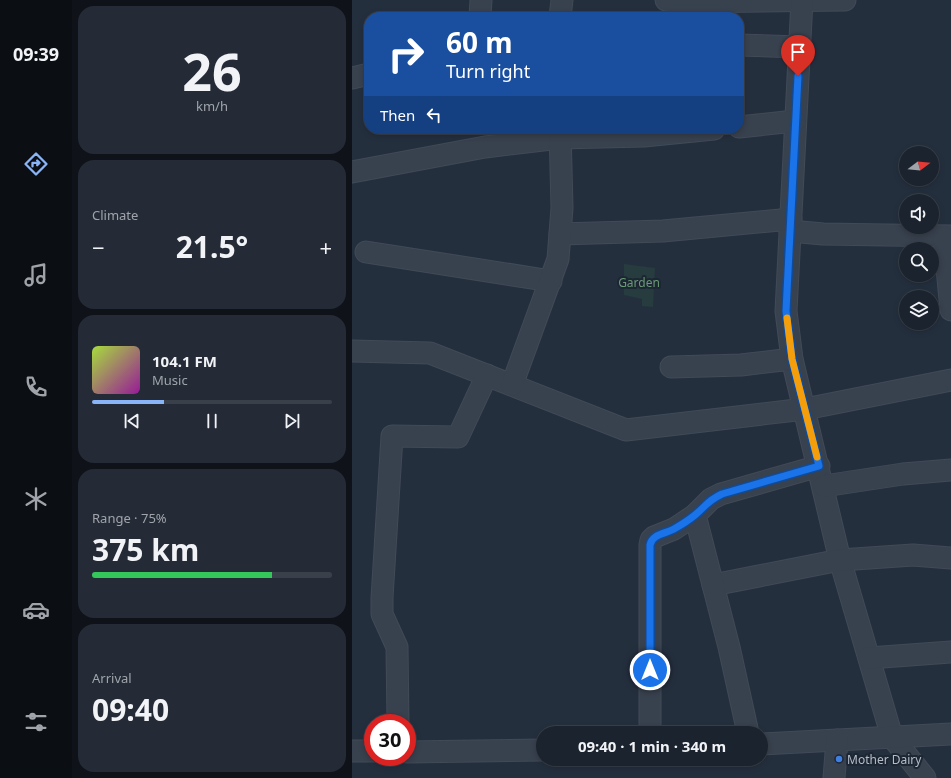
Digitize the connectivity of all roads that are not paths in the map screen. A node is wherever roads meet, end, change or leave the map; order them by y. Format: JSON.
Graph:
{"nodes":[{"id":1,"x":481,"y":0,"type":"edge"},
{"id":2,"x":562,"y":0,"type":"edge"},
{"id":3,"x":666,"y":0,"type":"edge"},
{"id":4,"x":845,"y":0,"type":"edge"},
{"id":5,"x":802,"y":1,"type":"edge"},
{"id":6,"x":480,"y":12,"type":"edge"},
{"id":7,"x":561,"y":12,"type":"edge"},
{"id":8,"x":744,"y":45,"type":"edge"},
{"id":9,"x":800,"y":46,"type":"junction"},
{"id":10,"x":364,"y":75,"type":"edge"},
{"id":11,"x":352,"y":78,"type":"edge"},
{"id":12,"x":795,"y":121,"type":"junction"},
{"id":13,"x":744,"y":126,"type":"edge"},
{"id":14,"x":560,"y":134,"type":"edge"},
{"id":15,"x":664,"y":134,"type":"edge"},
{"id":16,"x":353,"y":171,"type":"edge"},
{"id":17,"x":790,"y":225,"type":"junction"},
{"id":18,"x":560,"y":234,"type":"junction"},
{"id":19,"x":947,"y":236,"type":"edge"},
{"id":20,"x":366,"y":252,"type":"dead end"},
{"id":21,"x":550,"y":281,"type":"junction"},
{"id":22,"x":951,"y":310,"type":"edge"},
{"id":23,"x":352,"y":351,"type":"edge"},
{"id":24,"x":792,"y":359,"type":"junction"},
{"id":25,"x":671,"y":367,"type":"dead end"},
{"id":26,"x":486,"y":375,"type":"junction"},
{"id":27,"x":951,"y":380,"type":"edge"},
{"id":28,"x":512,"y":385,"type":"junction"},
{"id":29,"x":805,"y":409,"type":"junction"},
{"id":30,"x":819,"y":466,"type":"junction"},
{"id":31,"x":951,"y":470,"type":"edge"},
{"id":32,"x":824,"y":486,"type":"junction"},
{"id":33,"x":695,"y":515,"type":"junction"},
{"id":34,"x":951,"y":558,"type":"edge"},
{"id":35,"x":840,"y":560,"type":"junction"},
{"id":36,"x":713,"y":585,"type":"junction"},
{"id":37,"x":951,"y":652,"type":"edge"},
{"id":38,"x":869,"y":658,"type":"junction"},
{"id":39,"x":398,"y":714,"type":"edge"},
{"id":40,"x":650,"y":726,"type":"edge"},
{"id":41,"x":746,"y":726,"type":"edge"},
{"id":42,"x":951,"y":734,"type":"edge"},
{"id":43,"x":892,"y":737,"type":"junction"},
{"id":44,"x":837,"y":740,"type":"junction"},
{"id":45,"x":768,"y":744,"type":"edge"},
{"id":46,"x":536,"y":750,"type":"edge"},
{"id":47,"x":352,"y":751,"type":"edge"},
{"id":48,"x":364,"y":752,"type":"edge"},
{"id":49,"x":416,"y":752,"type":"edge"},
{"id":50,"x":834,"y":778,"type":"edge"},
{"id":51,"x":924,"y":778,"type":"edge"}],
"edges":[{"from":1,"to":6,"type":"street"},
{"from":2,"to":7,"type":"street"},
{"from":3,"to":5,"type":"street"},
{"from":4,"to":5,"type":"street"},
{"from":5,"to":9,"type":"street"},
{"from":8,"to":9,"type":"street"},
{"from":9,"to":12,"type":"street"},
{"from":10,"to":11,"type":"street"},
{"from":12,"to":13,"type":"street"},
{"from":12,"to":17,"type":"street"},
{"from":14,"to":15,"type":"street"},
{"from":14,"to":16,"type":"street"},
{"from":14,"to":18,"type":"street"},
{"from":17,"to":18,"type":"street"},
{"from":17,"to":19,"type":"street"},
{"from":17,"to":24,"type":"street"},
{"from":18,"to":21,"type":"street"},
{"from":19,"to":22,"type":"street"},
{"from":20,"to":21,"type":"street"},
{"from":21,"to":28,"type":"street"},
{"from":23,"to":26,"type":"street"},
{"from":24,"to":25,"type":"street"},
{"from":24,"to":29,"type":"street"},
{"from":26,"to":28,"type":"street"},
{"from":26,"to":39,"type":"street"},
{"from":27,"to":29,"type":"street"},
{"from":28,"to":29,"type":"street"},
{"from":29,"to":30,"type":"street"},
{"from":30,"to":32,"type":"street"},
{"from":30,"to":33,"type":"street"},
{"from":31,"to":32,"type":"street"},
{"from":32,"to":35,"type":"street"},
{"from":33,"to":36,"type":"street"},
{"from":33,"to":40,"type":"street"},
{"from":34,"to":35,"type":"street"},
{"from":35,"to":36,"type":"street"},
{"from":35,"to":38,"type":"street"},
{"from":36,"to":41,"type":"street"},
{"from":37,"to":38,"type":"street"},
{"from":38,"to":43,"type":"street"},
{"from":42,"to":43,"type":"street"},
{"from":43,"to":44,"type":"street"},
{"from":43,"to":51,"type":"street"},
{"from":44,"to":45,"type":"street"},
{"from":44,"to":50,"type":"street"},
{"from":46,"to":49,"type":"street"},
{"from":47,"to":48,"type":"street"}]}
